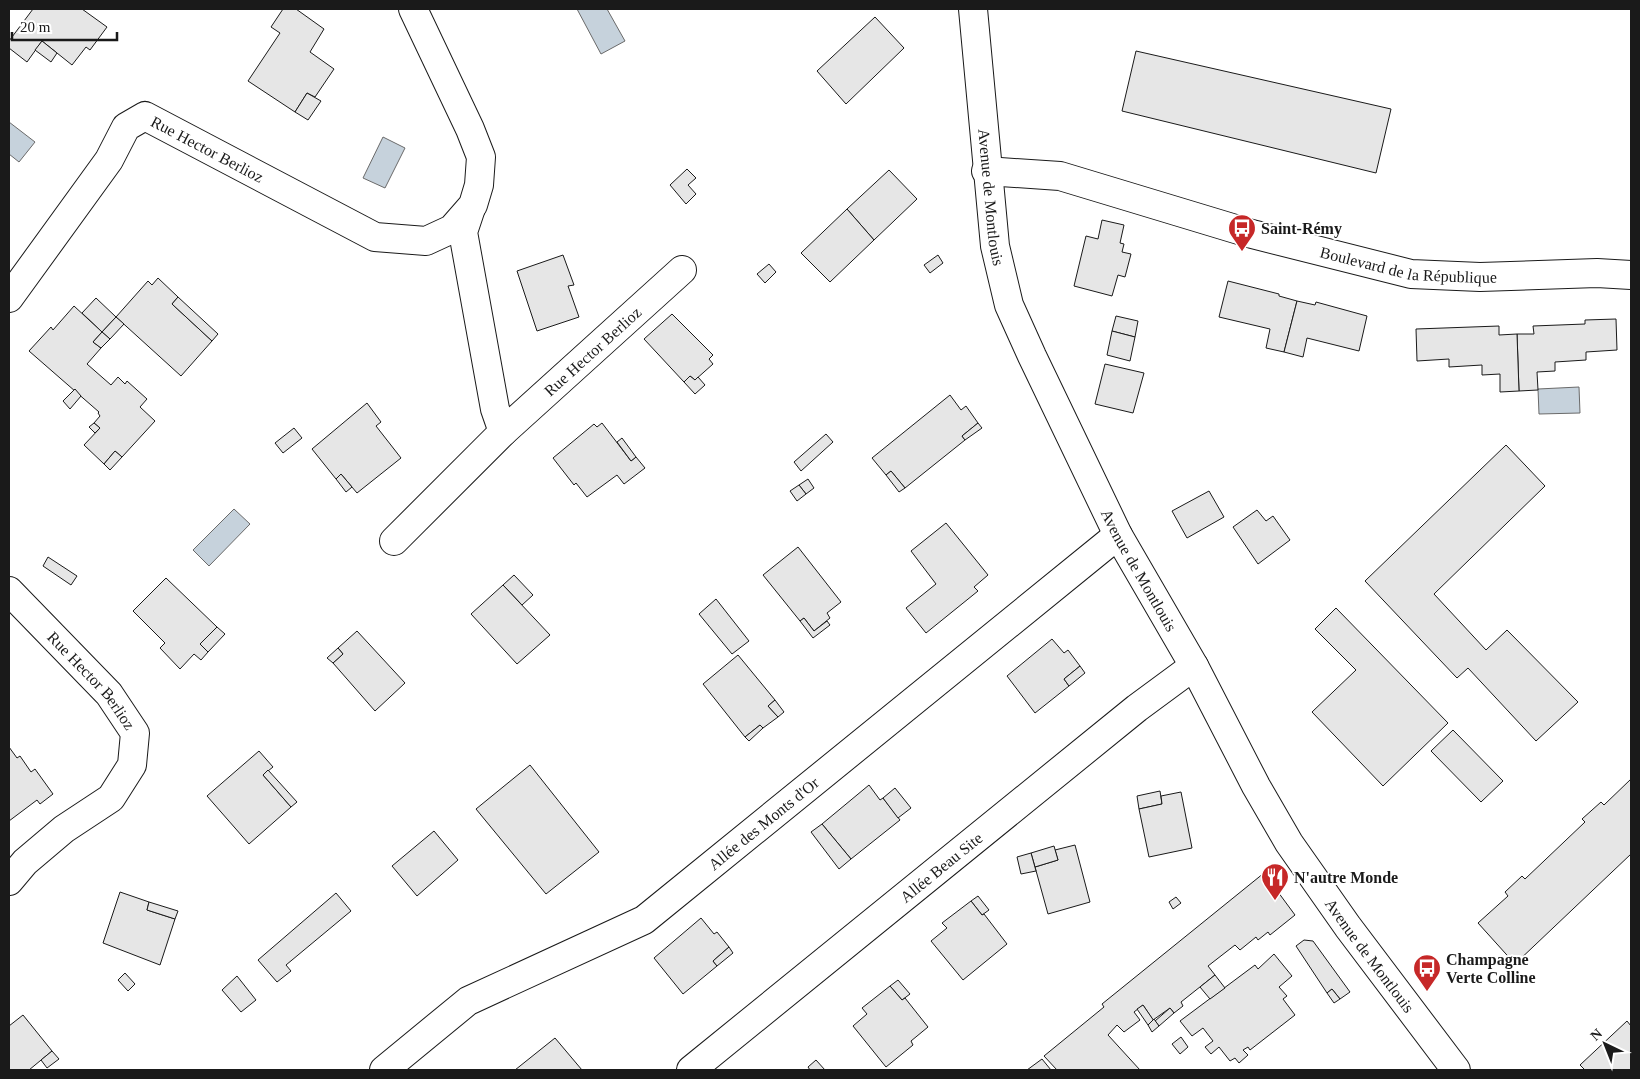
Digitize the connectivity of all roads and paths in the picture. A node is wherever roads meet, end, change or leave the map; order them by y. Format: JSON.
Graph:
{"nodes":[{"id":1,"x":413,"y":9,"type":"edge"},
{"id":2,"x":972,"y":9,"type":"edge"},
{"id":3,"x":986,"y":171,"type":"junction"},
{"id":4,"x":473,"y":205,"type":"junction"},
{"id":5,"x":682,"y":270,"type":"dead end"},
{"id":6,"x":1631,"y":275,"type":"edge"},
{"id":7,"x":9,"y":298,"type":"edge"},
{"id":8,"x":503,"y":432,"type":"junction"},
{"id":9,"x":1118,"y":535,"type":"junction"},
{"id":10,"x":394,"y":541,"type":"dead end"},
{"id":11,"x":9,"y":591,"type":"edge"},
{"id":12,"x":1194,"y":666,"type":"junction"},
{"id":13,"x":9,"y":881,"type":"edge"},
{"id":14,"x":384,"y":1070,"type":"edge"},
{"id":15,"x":692,"y":1070,"type":"edge"},
{"id":16,"x":1456,"y":1070,"type":"edge"}],
"edges":[{"from":1,"to":4,"type":"street","name":"Rue Hector Berlioz"},
{"from":2,"to":3,"type":"street","name":"Avenue de Montlouis"},
{"from":3,"to":6,"type":"street","name":"Boulevard de la République"},
{"from":3,"to":9,"type":"street","name":"Avenue de Montlouis"},
{"from":4,"to":7,"type":"street","name":"Rue Hector Berlioz"},
{"from":4,"to":8,"type":"street","name":"Rue Hector Berlioz"},
{"from":5,"to":8,"type":"street","name":"Rue Hector Berlioz"},
{"from":8,"to":10,"type":"street","name":"Rue Hector Berlioz"},
{"from":9,"to":12,"type":"street","name":"Avenue de Montlouis"},
{"from":9,"to":14,"type":"street","name":"Allée des Monts d'Or"},
{"from":11,"to":13,"type":"street","name":"Rue Hector Berlioz"},
{"from":12,"to":15,"type":"street","name":"Allée Beau Site"},
{"from":12,"to":16,"type":"street","name":"Avenue de Montlouis"}]}
